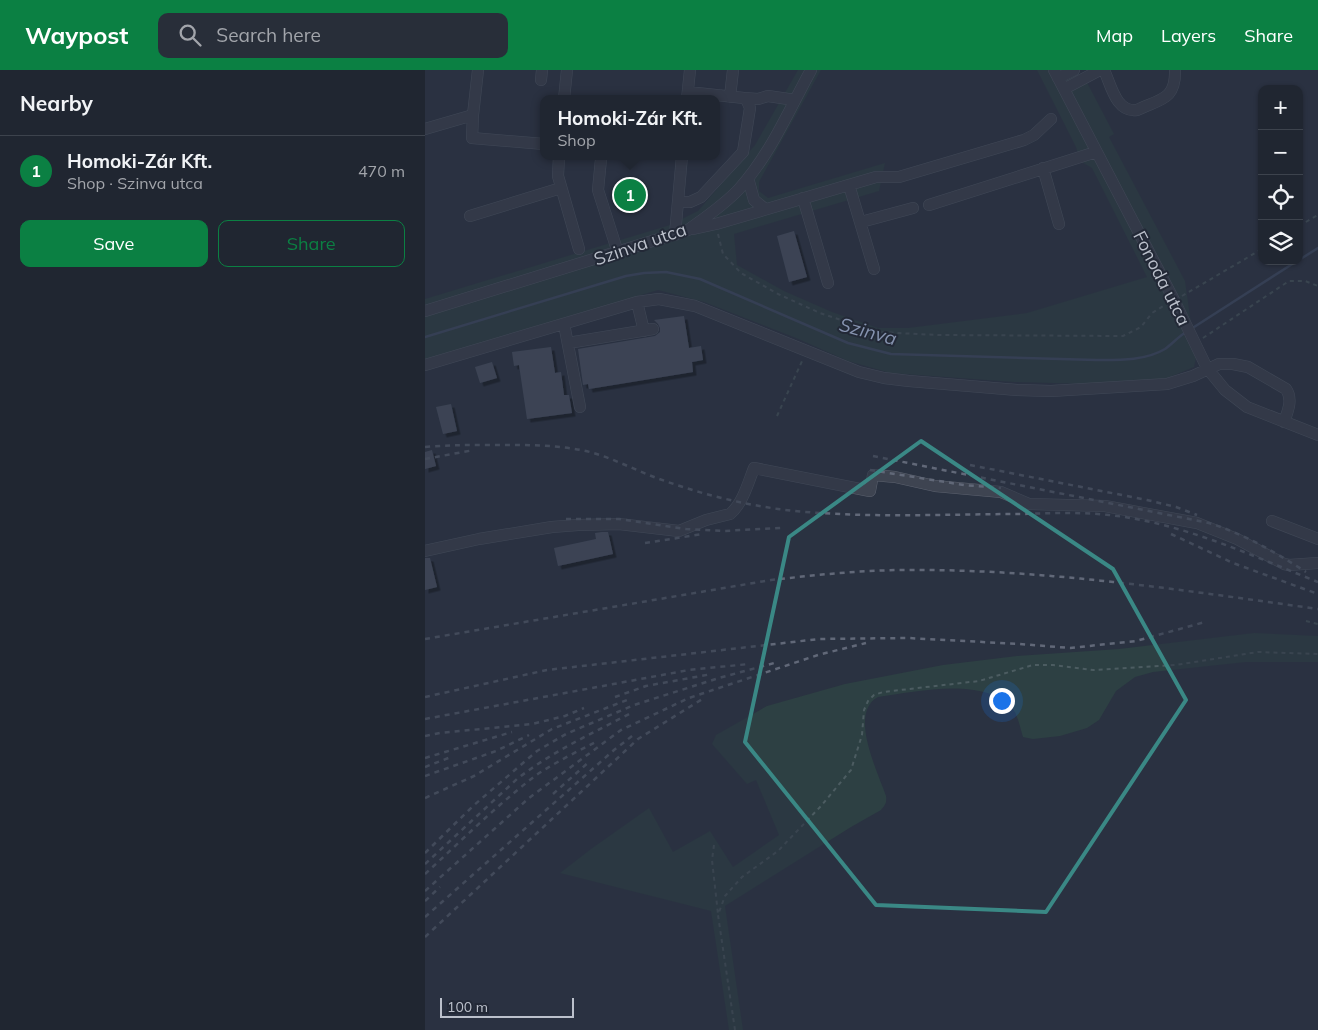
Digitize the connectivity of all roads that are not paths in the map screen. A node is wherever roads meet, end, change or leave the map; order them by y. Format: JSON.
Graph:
{"nodes":[{"id":1,"x":478,"y":70,"type":"edge"},
{"id":2,"x":567,"y":70,"type":"edge"},
{"id":3,"x":690,"y":70,"type":"edge"},
{"id":4,"x":733,"y":70,"type":"edge"},
{"id":5,"x":811,"y":70,"type":"edge"},
{"id":6,"x":1074,"y":70,"type":"edge"},
{"id":7,"x":1100,"y":70,"type":"edge"},
{"id":8,"x":1105,"y":70,"type":"edge"},
{"id":9,"x":1175,"y":70,"type":"edge"},
{"id":10,"x":1056,"y":74,"type":"edge"},
{"id":11,"x":1064,"y":89,"type":"junction"},
{"id":12,"x":564,"y":95,"type":"edge"},
{"id":13,"x":687,"y":95,"type":"edge"},
{"id":14,"x":720,"y":97,"type":"edge"},
{"id":15,"x":730,"y":97,"type":"junction"},
{"id":16,"x":744,"y":98,"type":"junction"},
{"id":17,"x":795,"y":100,"type":"junction"},
{"id":18,"x":473,"y":115,"type":"junction"},
{"id":19,"x":1051,"y":119,"type":"dead end"},
{"id":20,"x":425,"y":129,"type":"edge"},
{"id":21,"x":540,"y":144,"type":"edge"},
{"id":22,"x":1096,"y":152,"type":"junction"},
{"id":23,"x":559,"y":160,"type":"edge"},
{"id":24,"x":601,"y":160,"type":"edge"},
{"id":25,"x":683,"y":160,"type":"edge"},
{"id":26,"x":1043,"y":168,"type":"junction"},
{"id":27,"x":748,"y":178,"type":"junction"},
{"id":28,"x":849,"y":185,"type":"junction"},
{"id":29,"x":561,"y":188,"type":"junction"},
{"id":30,"x":803,"y":198,"type":"junction"},
{"id":31,"x":679,"y":202,"type":"junction"},
{"id":32,"x":929,"y":205,"type":"dead end"},
{"id":33,"x":913,"y":208,"type":"dead end"},
{"id":34,"x":765,"y":210,"type":"junction"},
{"id":35,"x":470,"y":216,"type":"dead end"},
{"id":36,"x":861,"y":222,"type":"junction"},
{"id":37,"x":1059,"y":224,"type":"dead end"},
{"id":38,"x":688,"y":230,"type":"junction"},
{"id":39,"x":675,"y":235,"type":"junction"},
{"id":40,"x":579,"y":249,"type":"dead end"},
{"id":41,"x":618,"y":253,"type":"junction"},
{"id":42,"x":874,"y":269,"type":"dead end"},
{"id":43,"x":828,"y":283,"type":"dead end"},
{"id":44,"x":638,"y":302,"type":"junction"},
{"id":45,"x":425,"y":311,"type":"edge"},
{"id":46,"x":564,"y":324,"type":"junction"},
{"id":47,"x":568,"y":343,"type":"junction"},
{"id":48,"x":425,"y":365,"type":"edge"},
{"id":49,"x":1207,"y":368,"type":"junction"},
{"id":50,"x":580,"y":407,"type":"dead end"},
{"id":51,"x":1284,"y":422,"type":"junction"},
{"id":52,"x":1318,"y":435,"type":"edge"},
{"id":53,"x":1272,"y":521,"type":"dead end"},
{"id":54,"x":1318,"y":539,"type":"edge"},
{"id":55,"x":425,"y":551,"type":"edge"},
{"id":56,"x":1318,"y":563,"type":"edge"}],
"edges":[{"from":1,"to":18,"type":"street"},
{"from":2,"to":12,"type":"street"},
{"from":3,"to":13,"type":"street"},
{"from":4,"to":15,"type":"street"},
{"from":5,"to":17,"type":"street","name":"Szinva utca"},
{"from":6,"to":10,"type":"street"},
{"from":7,"to":11,"type":"street"},
{"from":8,"to":9,"type":"street"},
{"from":10,"to":11,"type":"street","name":"Fonoda utca"},
{"from":11,"to":22,"type":"street","name":"Fonoda utca"},
{"from":14,"to":15,"type":"street"},
{"from":15,"to":16,"type":"street"},
{"from":16,"to":17,"type":"street"},
{"from":16,"to":31,"type":"street"},
{"from":17,"to":27,"type":"street","name":"Szinva utca"},
{"from":18,"to":20,"type":"street"},
{"from":18,"to":21,"type":"street"},
{"from":19,"to":28,"type":"street"},
{"from":22,"to":26,"type":"street"},
{"from":22,"to":49,"type":"street","name":"Fonoda utca"},
{"from":23,"to":29,"type":"street"},
{"from":24,"to":41,"type":"street"},
{"from":25,"to":31,"type":"street"},
{"from":26,"to":32,"type":"street"},
{"from":26,"to":37,"type":"street"},
{"from":27,"to":34,"type":"street"},
{"from":27,"to":38,"type":"street","name":"Szinva utca"},
{"from":28,"to":30,"type":"street"},
{"from":28,"to":36,"type":"street"},
{"from":29,"to":35,"type":"street"},
{"from":29,"to":40,"type":"street"},
{"from":30,"to":34,"type":"street"},
{"from":30,"to":43,"type":"street"},
{"from":31,"to":39,"type":"street"},
{"from":33,"to":36,"type":"street"},
{"from":34,"to":38,"type":"street"},
{"from":36,"to":42,"type":"street"},
{"from":38,"to":39,"type":"street","name":"Szinva utca"},
{"from":39,"to":41,"type":"street","name":"Szinva utca"},
{"from":41,"to":45,"type":"street","name":"Szinva utca"},
{"from":44,"to":46,"type":"street"},
{"from":44,"to":47,"type":"street"},
{"from":44,"to":49,"type":"street"},
{"from":46,"to":47,"type":"street"},
{"from":46,"to":48,"type":"street"},
{"from":47,"to":50,"type":"street"},
{"from":49,"to":51,"type":"street","name":"Fonoda utca"},
{"from":49,"to":51,"type":"street"},
{"from":51,"to":52,"type":"street","name":"Fonoda utca"},
{"from":53,"to":54,"type":"street"},
{"from":55,"to":56,"type":"street"}]}
